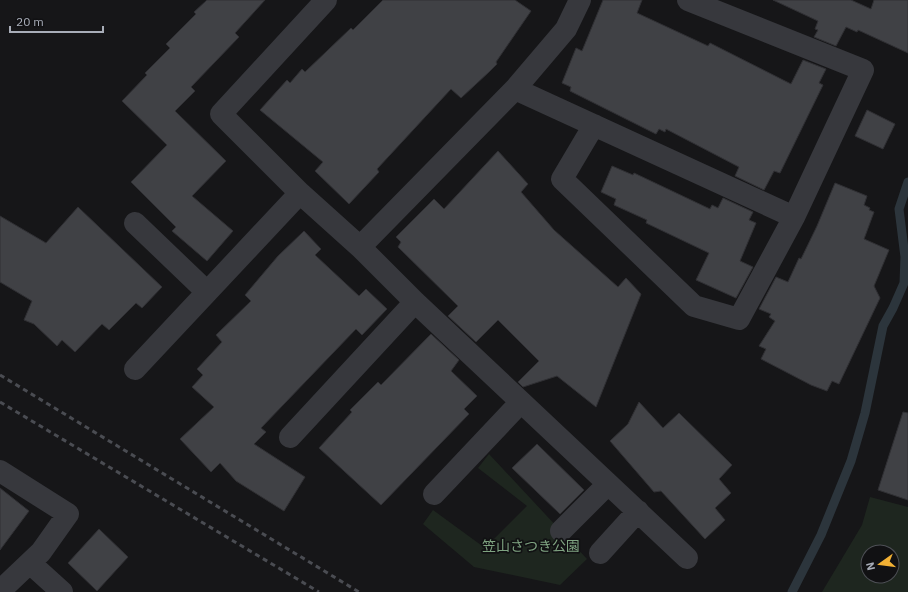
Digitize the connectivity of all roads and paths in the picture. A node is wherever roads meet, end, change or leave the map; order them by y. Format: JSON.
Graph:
{"nodes":[{"id":1,"x":326,"y":0,"type":"edge"},
{"id":2,"x":580,"y":0,"type":"edge"},
{"id":3,"x":688,"y":0,"type":"edge"},
{"id":4,"x":515,"y":89,"type":"junction"},
{"id":5,"x":594,"y":125,"type":"junction"},
{"id":6,"x":300,"y":193,"type":"junction"},
{"id":7,"x":794,"y":217,"type":"junction"},
{"id":8,"x":135,"y":223,"type":"dead end"},
{"id":9,"x":360,"y":247,"type":"junction"},
{"id":10,"x":207,"y":292,"type":"junction"},
{"id":11,"x":415,"y":302,"type":"junction"},
{"id":12,"x":135,"y":369,"type":"dead end"},
{"id":13,"x":521,"y":402,"type":"junction"},
{"id":14,"x":290,"y":437,"type":"dead end"},
{"id":15,"x":0,"y":471,"type":"edge"},
{"id":16,"x":608,"y":484,"type":"junction"},
{"id":17,"x":434,"y":494,"type":"dead end"},
{"id":18,"x":638,"y":511,"type":"junction"},
{"id":19,"x":561,"y":531,"type":"dead end"},
{"id":20,"x":600,"y":553,"type":"dead end"},
{"id":21,"x":687,"y":558,"type":"dead end"},
{"id":22,"x":30,"y":563,"type":"junction"},
{"id":23,"x":0,"y":591,"type":"edge"},
{"id":24,"x":62,"y":592,"type":"edge"}],
"edges":[{"from":1,"to":6,"type":"street"},
{"from":2,"to":4,"type":"street"},
{"from":3,"to":7,"type":"street"},
{"from":4,"to":5,"type":"street"},
{"from":4,"to":9,"type":"street"},
{"from":5,"to":7,"type":"street"},
{"from":5,"to":7,"type":"street"},
{"from":6,"to":9,"type":"street"},
{"from":6,"to":10,"type":"street"},
{"from":8,"to":10,"type":"street"},
{"from":9,"to":11,"type":"street"},
{"from":10,"to":12,"type":"street"},
{"from":11,"to":13,"type":"street"},
{"from":11,"to":14,"type":"street"},
{"from":13,"to":16,"type":"street"},
{"from":13,"to":17,"type":"street"},
{"from":15,"to":22,"type":"street"},
{"from":16,"to":18,"type":"street"},
{"from":16,"to":19,"type":"street"},
{"from":18,"to":20,"type":"street"},
{"from":18,"to":21,"type":"street"},
{"from":22,"to":23,"type":"street"},
{"from":22,"to":24,"type":"street"}]}
